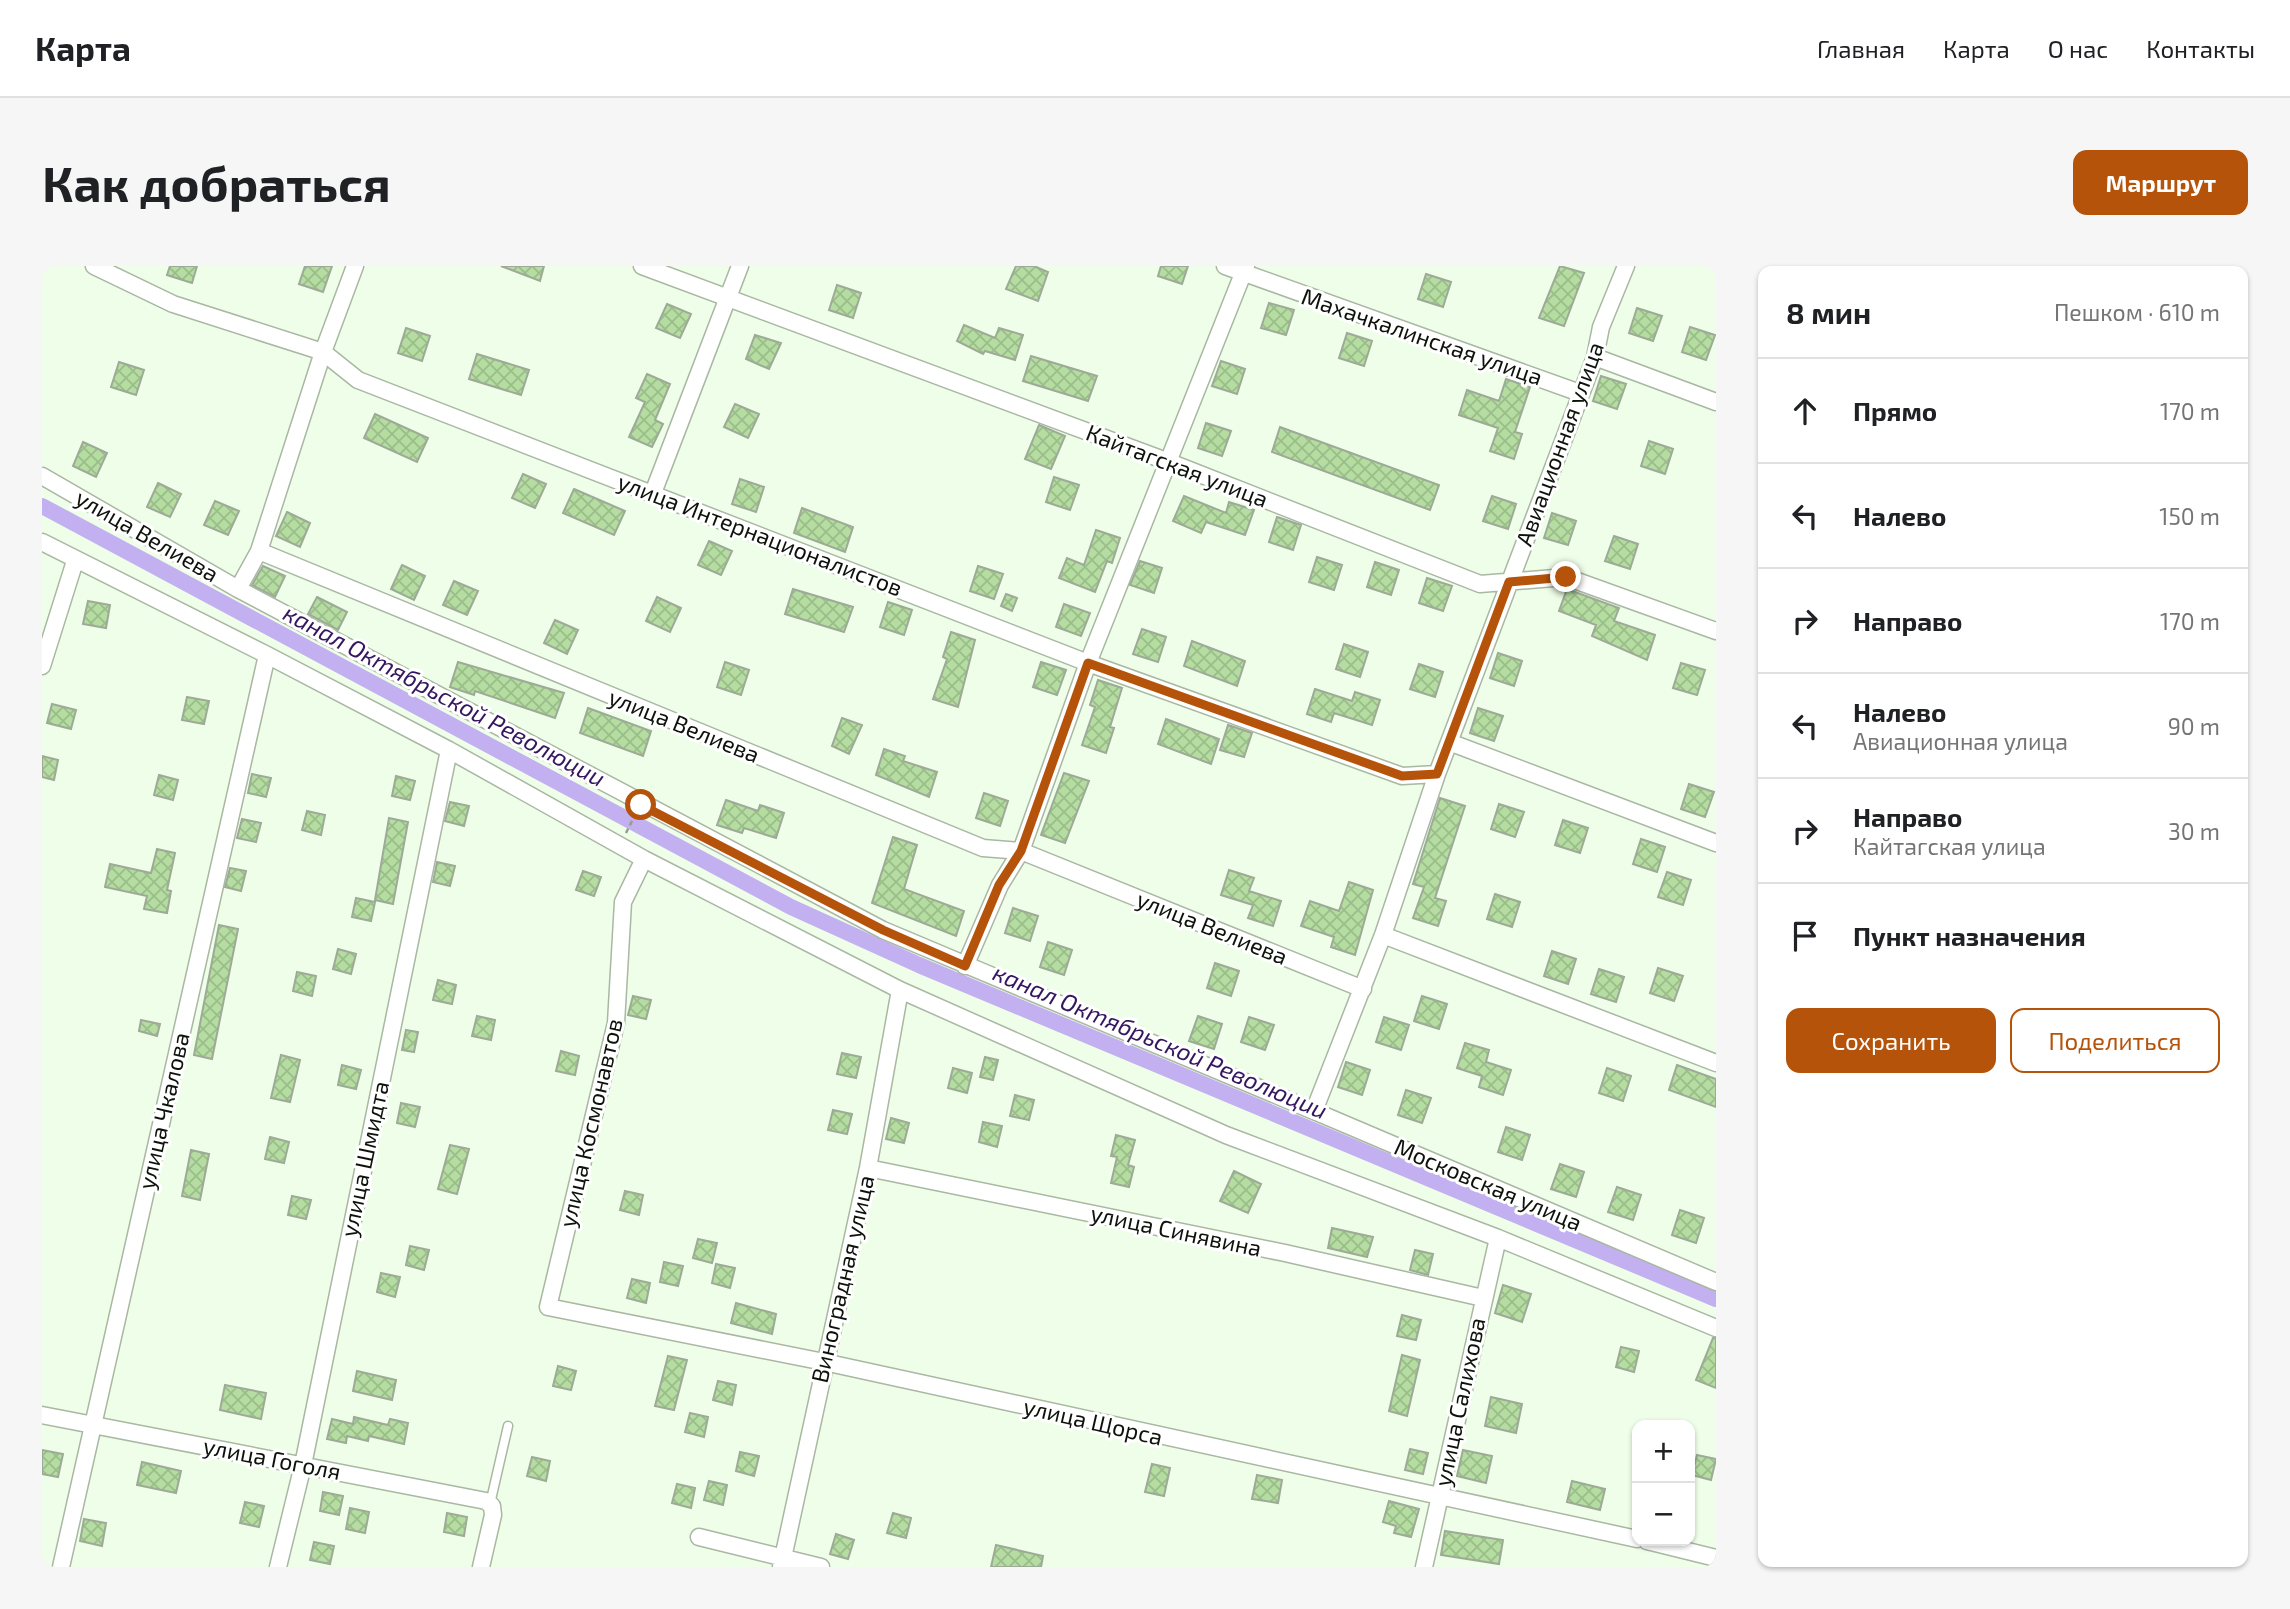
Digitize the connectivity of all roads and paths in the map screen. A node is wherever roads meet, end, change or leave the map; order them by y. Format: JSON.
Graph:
{"nodes":[{"id":1,"x":94,"y":266,"type":"edge"},
{"id":2,"x":355,"y":266,"type":"edge"},
{"id":3,"x":642,"y":266,"type":"edge"},
{"id":4,"x":740,"y":266,"type":"edge"},
{"id":5,"x":1225,"y":266,"type":"edge"},
{"id":6,"x":1626,"y":266,"type":"edge"},
{"id":7,"x":1245,"y":270,"type":"edge"},
{"id":8,"x":728,"y":298,"type":"junction"},
{"id":9,"x":323,"y":352,"type":"junction"},
{"id":10,"x":1595,"y":357,"type":"junction"},
{"id":11,"x":1580,"y":393,"type":"junction"},
{"id":12,"x":1716,"y":402,"type":"edge"},
{"id":13,"x":1169,"y":462,"type":"junction"},
{"id":14,"x":42,"y":476,"type":"edge"},
{"id":15,"x":653,"y":493,"type":"junction"},
{"id":16,"x":42,"y":542,"type":"edge"},
{"id":17,"x":259,"y":551,"type":"junction"},
{"id":18,"x":75,"y":561,"type":"junction"},
{"id":19,"x":1509,"y":582,"type":"junction"},
{"id":20,"x":238,"y":589,"type":"junction"},
{"id":21,"x":1716,"y":631,"type":"edge"},
{"id":22,"x":267,"y":655,"type":"junction"},
{"id":23,"x":1088,"y":663,"type":"junction"},
{"id":24,"x":42,"y":666,"type":"edge"},
{"id":25,"x":1449,"y":742,"type":"junction"},
{"id":26,"x":449,"y":750,"type":"junction"},
{"id":27,"x":1437,"y":774,"type":"junction"},
{"id":28,"x":636,"y":813,"type":"dead end"},
{"id":29,"x":624,"y":838,"type":"dead end"},
{"id":30,"x":1716,"y":843,"type":"edge"},
{"id":31,"x":1021,"y":851,"type":"junction"},
{"id":32,"x":644,"y":859,"type":"junction"},
{"id":33,"x":1383,"y":935,"type":"junction"},
{"id":34,"x":965,"y":966,"type":"junction"},
{"id":35,"x":1363,"y":989,"type":"junction"},
{"id":36,"x":900,"y":990,"type":"junction"},
{"id":37,"x":1716,"y":1063,"type":"edge"},
{"id":38,"x":1314,"y":1111,"type":"junction"},
{"id":39,"x":868,"y":1168,"type":"junction"},
{"id":40,"x":1498,"y":1238,"type":"junction"},
{"id":41,"x":1716,"y":1282,"type":"edge"},
{"id":42,"x":1483,"y":1298,"type":"junction"},
{"id":43,"x":548,"y":1307,"type":"joint"},
{"id":44,"x":1716,"y":1328,"type":"edge"},
{"id":45,"x":824,"y":1362,"type":"junction"},
{"id":46,"x":42,"y":1415,"type":"edge"},
{"id":47,"x":93,"y":1425,"type":"junction"},
{"id":48,"x":508,"y":1426,"type":"dead end"},
{"id":49,"x":303,"y":1465,"type":"junction"},
{"id":50,"x":1440,"y":1495,"type":"junction"},
{"id":51,"x":491,"y":1509,"type":"junction"},
{"id":52,"x":699,"y":1537,"type":"dead end"},
{"id":53,"x":1632,"y":1538,"type":"edge"},
{"id":54,"x":1667,"y":1546,"type":"edge"},
{"id":55,"x":1716,"y":1558,"type":"edge"},
{"id":56,"x":782,"y":1562,"type":"edge"},
{"id":57,"x":61,"y":1567,"type":"edge"},
{"id":58,"x":278,"y":1567,"type":"edge"},
{"id":59,"x":481,"y":1567,"type":"edge"},
{"id":60,"x":821,"y":1567,"type":"edge"},
{"id":61,"x":1424,"y":1567,"type":"edge"}],
"edges":[{"from":1,"to":9,"type":"street","name":"улица Интернационалистов"},
{"from":2,"to":9,"type":"street"},
{"from":3,"to":8,"type":"street","name":"Кайтагская улица"},
{"from":4,"to":8,"type":"street"},
{"from":5,"to":7,"type":"street","name":"Махачкалинская улица"},
{"from":6,"to":10,"type":"street","name":"Авиационная улица"},
{"from":7,"to":11,"type":"street","name":"Махачкалинская улица"},
{"from":7,"to":13,"type":"street"},
{"from":8,"to":13,"type":"street","name":"Кайтагская улица"},
{"from":8,"to":15,"type":"street"},
{"from":9,"to":15,"type":"street","name":"улица Интернационалистов"},
{"from":9,"to":17,"type":"street"},
{"from":10,"to":11,"type":"street","name":"Авиационная улица"},
{"from":10,"to":12,"type":"street"},
{"from":11,"to":19,"type":"street","name":"Авиационная улица"},
{"from":13,"to":19,"type":"street","name":"Кайтагская улица"},
{"from":13,"to":23,"type":"street"},
{"from":14,"to":20,"type":"street","name":"улица Велиева"},
{"from":15,"to":23,"type":"street","name":"улица Интернационалистов"},
{"from":16,"to":18,"type":"street"},
{"from":17,"to":20,"type":"street","name":"улица Велиева"},
{"from":17,"to":31,"type":"street","name":"улица Велиева"},
{"from":18,"to":22,"type":"street"},
{"from":18,"to":24,"type":"street"},
{"from":19,"to":21,"type":"street","name":"Кайтагская улица"},
{"from":19,"to":25,"type":"street","name":"Авиационная улица"},
{"from":20,"to":34,"type":"street","name":"Московская улица"},
{"from":22,"to":26,"type":"street"},
{"from":22,"to":47,"type":"street","name":"улица Чкалова"},
{"from":23,"to":27,"type":"street","name":"улица Интернационалистов"},
{"from":23,"to":31,"type":"street"},
{"from":25,"to":27,"type":"street","name":"Авиационная улица"},
{"from":25,"to":30,"type":"street"},
{"from":26,"to":32,"type":"street"},
{"from":26,"to":49,"type":"street","name":"улица Шмидта"},
{"from":27,"to":33,"type":"street","name":"Авиационная улица"},
{"from":28,"to":29,"type":"path"},
{"from":31,"to":34,"type":"street"},
{"from":31,"to":35,"type":"street","name":"улица Велиева"},
{"from":32,"to":36,"type":"street"},
{"from":32,"to":43,"type":"street","name":"улица Космонавтов"},
{"from":33,"to":35,"type":"street","name":"Авиационная улица"},
{"from":33,"to":37,"type":"street"},
{"from":34,"to":38,"type":"street","name":"Московская улица"},
{"from":35,"to":38,"type":"street","name":"Авиационная улица"},
{"from":36,"to":39,"type":"street","name":"Виноградная улица"},
{"from":36,"to":40,"type":"street"},
{"from":38,"to":41,"type":"street","name":"Московская улица"},
{"from":39,"to":42,"type":"street","name":"улица Синявина"},
{"from":39,"to":45,"type":"street","name":"Виноградная улица"},
{"from":40,"to":42,"type":"street","name":"улица Салихова"},
{"from":40,"to":44,"type":"street"},
{"from":42,"to":50,"type":"street","name":"улица Салихова"},
{"from":43,"to":45,"type":"street","name":"улица Щорса"},
{"from":45,"to":50,"type":"street","name":"улица Щорса"},
{"from":45,"to":56,"type":"street","name":"Виноградная улица"},
{"from":46,"to":47,"type":"street","name":"улица Гоголя"},
{"from":47,"to":49,"type":"street","name":"улица Гоголя"},
{"from":47,"to":57,"type":"street","name":"улица Чкалова"},
{"from":48,"to":51,"type":"lane"},
{"from":49,"to":51,"type":"street","name":"улица Гоголя"},
{"from":49,"to":58,"type":"street","name":"улица Шмидта"},
{"from":50,"to":53,"type":"street","name":"улица Щорса"},
{"from":50,"to":61,"type":"street","name":"улица Салихова"},
{"from":51,"to":59,"type":"street"},
{"from":52,"to":56,"type":"street"},
{"from":54,"to":55,"type":"street"},
{"from":56,"to":60,"type":"street"}]}
